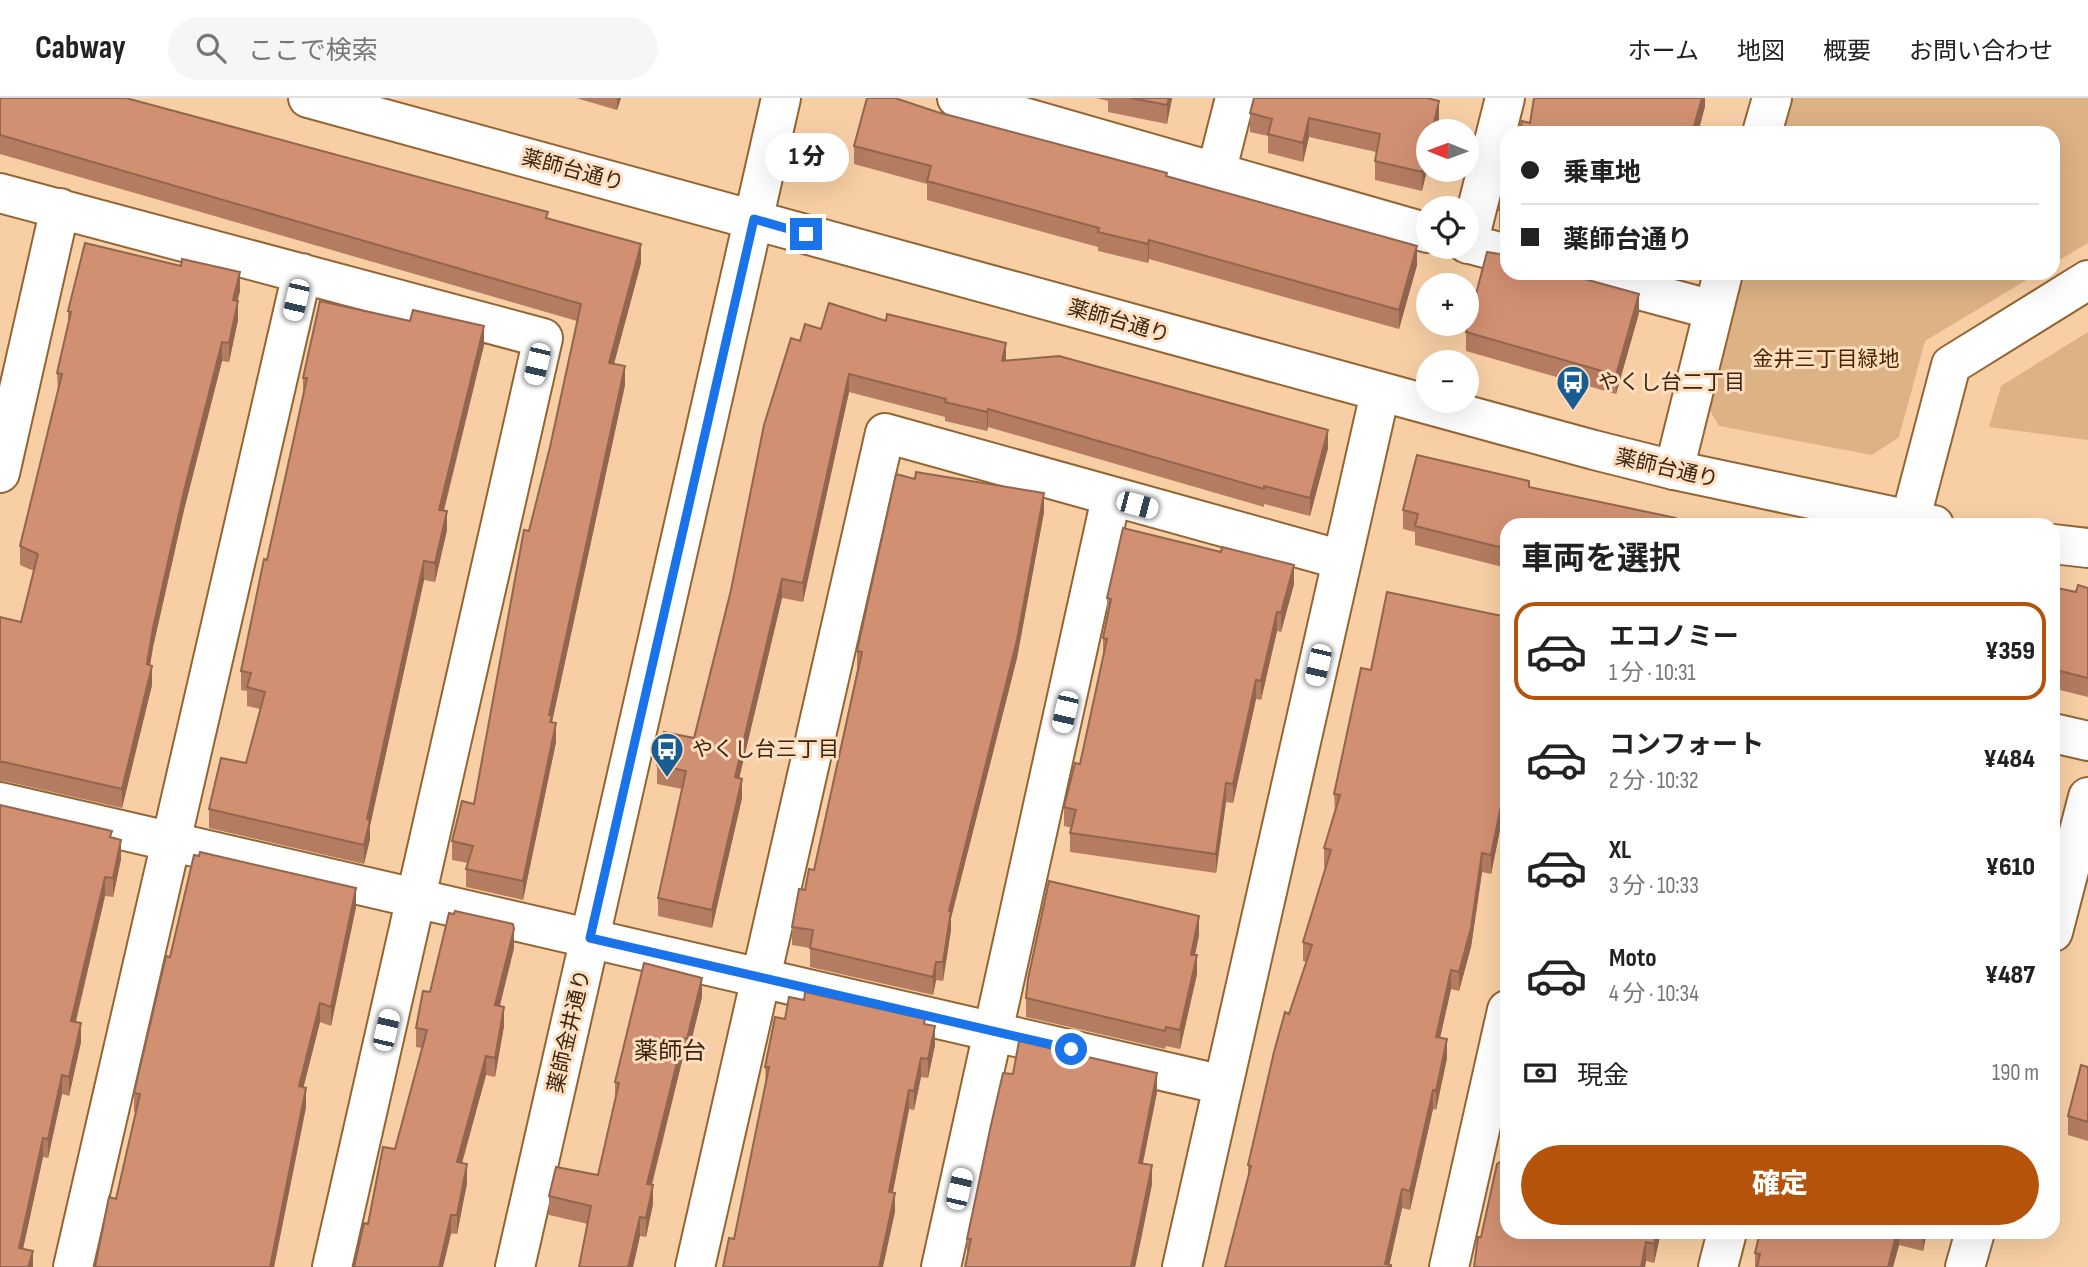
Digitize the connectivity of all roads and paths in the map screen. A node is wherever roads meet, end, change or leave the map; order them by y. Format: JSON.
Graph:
{"nodes":[{"id":1,"x":308,"y":98,"type":"edge"},
{"id":2,"x":781,"y":98,"type":"edge"},
{"id":3,"x":957,"y":98,"type":"edge"},
{"id":4,"x":1235,"y":98,"type":"edge"},
{"id":5,"x":1505,"y":98,"type":"edge"},
{"id":6,"x":1772,"y":98,"type":"edge"},
{"id":7,"x":1764,"y":126,"type":"edge"},
{"id":8,"x":1216,"y":173,"type":"junction"},
{"id":9,"x":0,"y":193,"type":"edge"},
{"id":10,"x":1479,"y":198,"type":"edge"},
{"id":11,"x":60,"y":208,"type":"junction"},
{"id":12,"x":754,"y":219,"type":"junction"},
{"id":13,"x":1416,"y":230,"type":"edge"},
{"id":14,"x":1479,"y":247,"type":"edge"},
{"id":15,"x":1500,"y":252,"type":"edge"},
{"id":16,"x":302,"y":273,"type":"junction"},
{"id":17,"x":1602,"y":280,"type":"edge"},
{"id":18,"x":1721,"y":280,"type":"edge"},
{"id":19,"x":2088,"y":280,"type":"edge"},
{"id":20,"x":1713,"y":310,"type":"junction"},
{"id":21,"x":1380,"y":393,"type":"junction"},
{"id":22,"x":1674,"y":471,"type":"junction"},
{"id":23,"x":0,"y":473,"type":"edge"},
{"id":24,"x":1111,"y":498,"type":"junction"},
{"id":25,"x":1890,"y":518,"type":"edge"},
{"id":26,"x":1919,"y":518,"type":"edge"},
{"id":27,"x":2060,"y":545,"type":"edge"},
{"id":28,"x":2088,"y":548,"type":"edge"},
{"id":29,"x":1342,"y":560,"type":"junction"},
{"id":30,"x":2060,"y":735,"type":"edge"},
{"id":31,"x":2088,"y":741,"type":"edge"},
{"id":32,"x":2088,"y":797,"type":"edge"},
{"id":33,"x":0,"y":802,"type":"edge"},
{"id":34,"x":171,"y":842,"type":"junction"},
{"id":35,"x":416,"y":898,"type":"junction"},
{"id":36,"x":2060,"y":905,"type":"edge"},
{"id":37,"x":590,"y":938,"type":"junction"},
{"id":38,"x":761,"y":978,"type":"junction"},
{"id":39,"x":995,"y":1032,"type":"junction"},
{"id":40,"x":1500,"y":1072,"type":"edge"},
{"id":41,"x":1223,"y":1084,"type":"junction"},
{"id":42,"x":1492,"y":1143,"type":"edge"},
{"id":43,"x":1725,"y":1239,"type":"edge"},
{"id":44,"x":1973,"y":1239,"type":"edge"},
{"id":45,"x":73,"y":1267,"type":"edge"},
{"id":46,"x":332,"y":1267,"type":"edge"},
{"id":47,"x":515,"y":1267,"type":"edge"},
{"id":48,"x":695,"y":1267,"type":"edge"},
{"id":49,"x":941,"y":1267,"type":"edge"},
{"id":50,"x":1182,"y":1267,"type":"edge"},
{"id":51,"x":1449,"y":1267,"type":"edge"},
{"id":52,"x":1718,"y":1267,"type":"edge"},
{"id":53,"x":1965,"y":1267,"type":"edge"}],
"edges":[{"from":1,"to":12,"type":"street","name":"薬師台通り"},
{"from":2,"to":12,"type":"street","name":"薬師金井通り"},
{"from":3,"to":8,"type":"street"},
{"from":4,"to":8,"type":"street"},
{"from":5,"to":10,"type":"street"},
{"from":6,"to":7,"type":"street"},
{"from":8,"to":13,"type":"street"},
{"from":9,"to":11,"type":"street"},
{"from":11,"to":16,"type":"street"},
{"from":11,"to":23,"type":"street"},
{"from":12,"to":21,"type":"street","name":"薬師台通り"},
{"from":12,"to":37,"type":"street","name":"薬師金井通り"},
{"from":14,"to":15,"type":"street"},
{"from":16,"to":34,"type":"street"},
{"from":16,"to":35,"type":"street"},
{"from":17,"to":20,"type":"street"},
{"from":18,"to":20,"type":"street"},
{"from":19,"to":26,"type":"street"},
{"from":20,"to":22,"type":"street"},
{"from":21,"to":22,"type":"street","name":"薬師台通り"},
{"from":21,"to":29,"type":"street"},
{"from":22,"to":25,"type":"street","name":"薬師台通り"},
{"from":24,"to":29,"type":"street"},
{"from":24,"to":38,"type":"street"},
{"from":24,"to":39,"type":"street"},
{"from":27,"to":28,"type":"street"},
{"from":29,"to":41,"type":"street"},
{"from":30,"to":31,"type":"street"},
{"from":32,"to":36,"type":"street"},
{"from":33,"to":34,"type":"street"},
{"from":34,"to":35,"type":"street"},
{"from":34,"to":45,"type":"street"},
{"from":35,"to":37,"type":"street"},
{"from":35,"to":46,"type":"street"},
{"from":37,"to":38,"type":"street"},
{"from":37,"to":47,"type":"street","name":"薬師金井通り"},
{"from":38,"to":39,"type":"street"},
{"from":38,"to":48,"type":"street"},
{"from":39,"to":41,"type":"street"},
{"from":39,"to":49,"type":"street"},
{"from":40,"to":42,"type":"street"},
{"from":41,"to":50,"type":"street"},
{"from":42,"to":51,"type":"street"},
{"from":43,"to":52,"type":"street"},
{"from":44,"to":53,"type":"street"}]}
